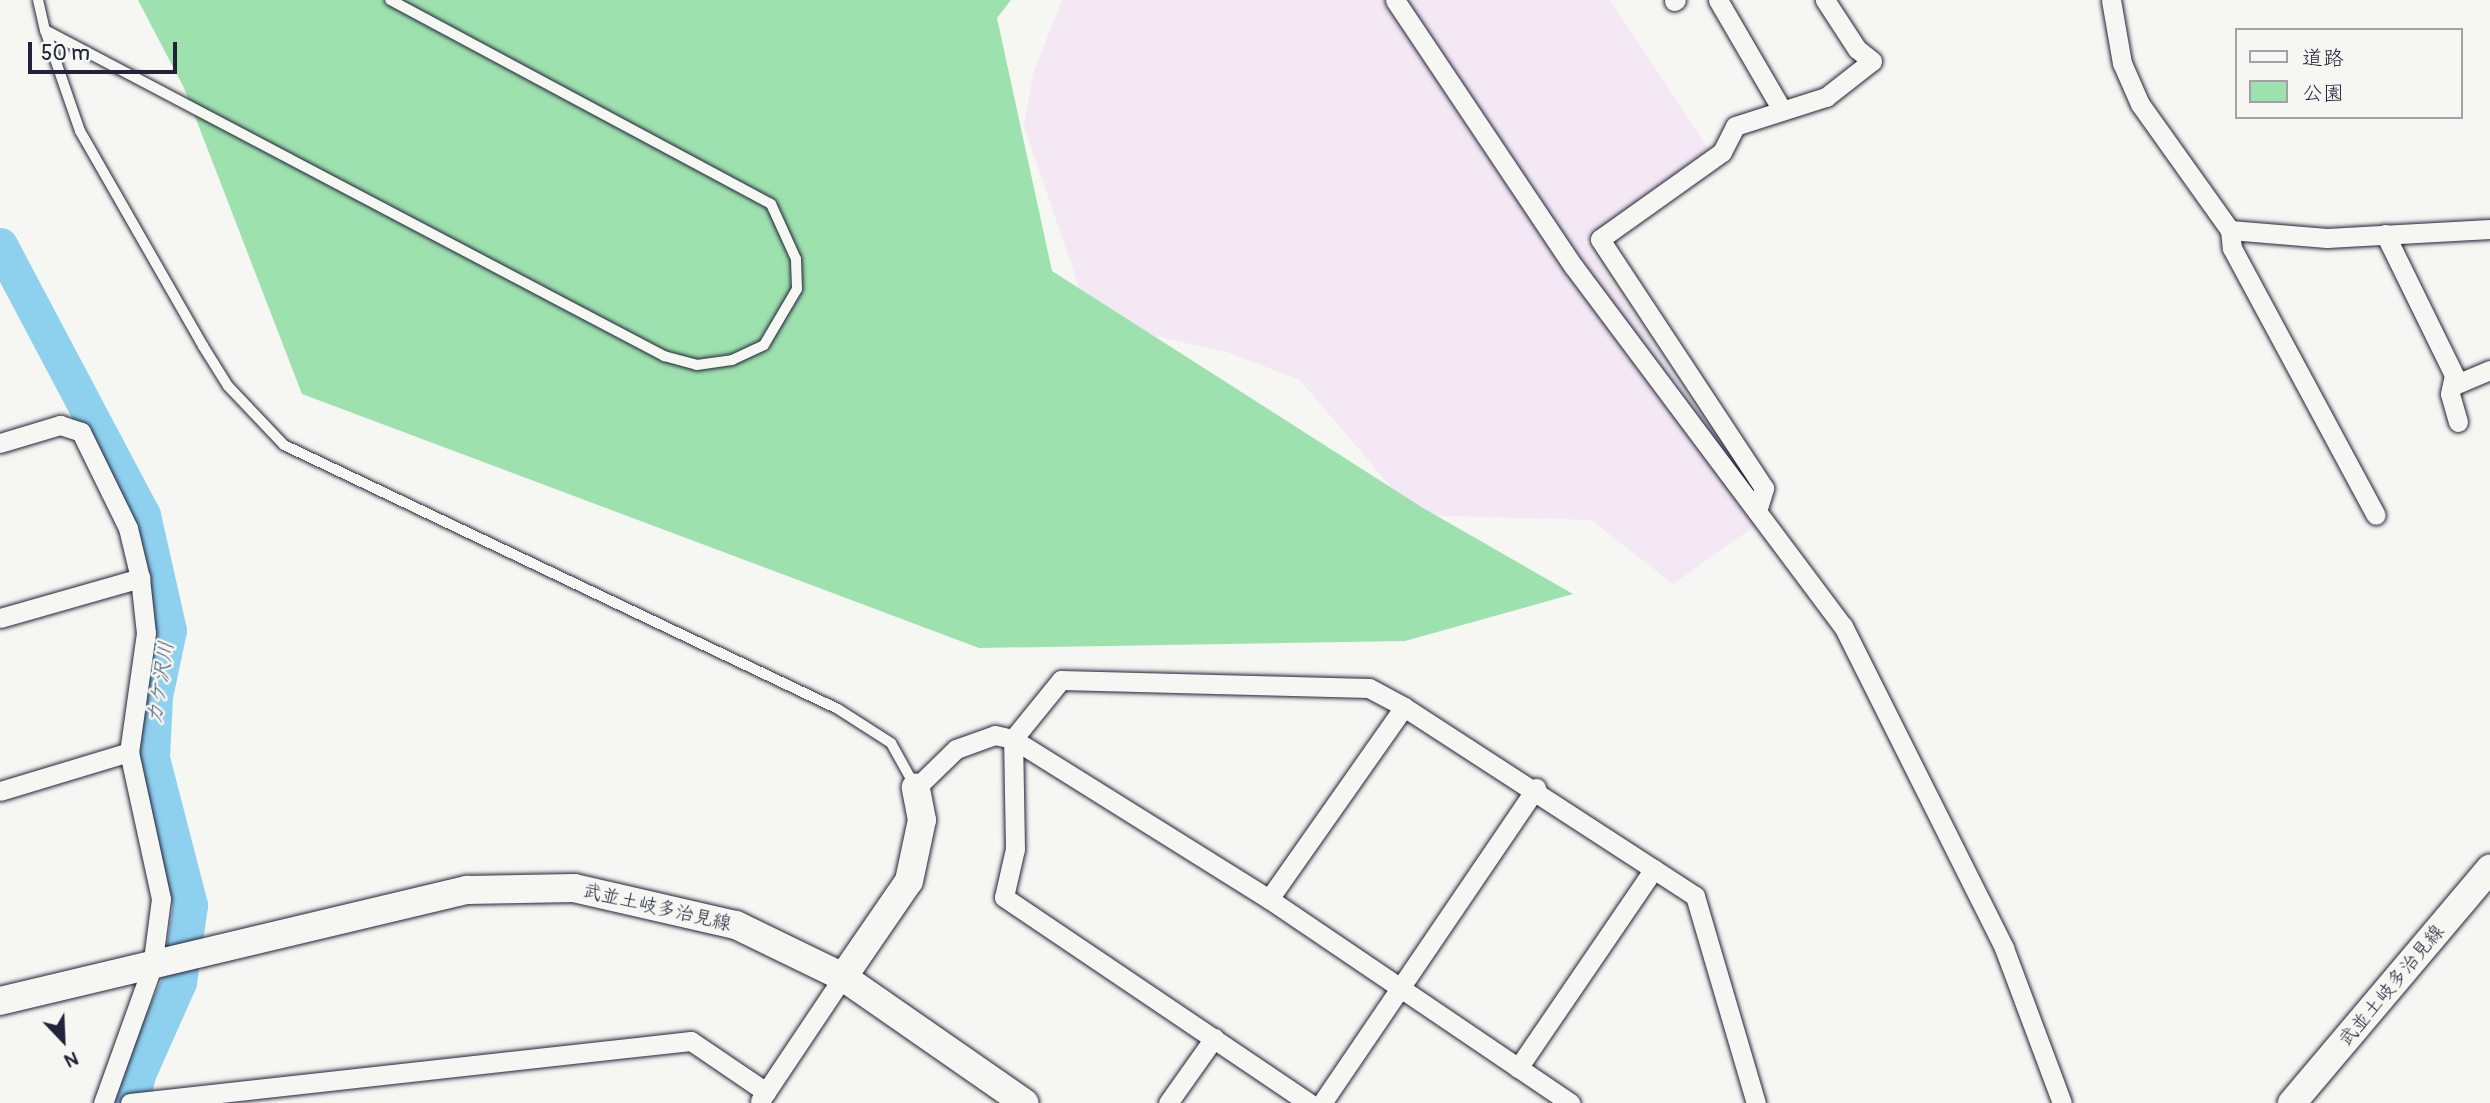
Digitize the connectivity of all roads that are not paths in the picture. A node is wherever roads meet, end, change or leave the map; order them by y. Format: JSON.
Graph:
{"nodes":[{"id":1,"x":38,"y":0,"type":"edge"},
{"id":2,"x":390,"y":0,"type":"edge"},
{"id":3,"x":1395,"y":0,"type":"edge"},
{"id":4,"x":1718,"y":0,"type":"edge"},
{"id":5,"x":1825,"y":0,"type":"edge"},
{"id":6,"x":2111,"y":0,"type":"edge"},
{"id":7,"x":45,"y":30,"type":"junction"},
{"id":8,"x":1782,"y":110,"type":"junction"},
{"id":9,"x":2490,"y":229,"type":"edge"},
{"id":10,"x":2230,"y":230,"type":"junction"},
{"id":11,"x":2385,"y":234,"type":"junction"},
{"id":12,"x":2490,"y":370,"type":"edge"},
{"id":13,"x":2452,"y":386,"type":"junction"},
{"id":14,"x":2458,"y":422,"type":"dead end"},
{"id":15,"x":0,"y":443,"type":"edge"},
{"id":16,"x":1758,"y":508,"type":"junction"},
{"id":17,"x":2376,"y":515,"type":"dead end"},
{"id":18,"x":140,"y":578,"type":"junction"},
{"id":19,"x":0,"y":618,"type":"edge"},
{"id":20,"x":1404,"y":707,"type":"junction"},
{"id":21,"x":1013,"y":739,"type":"junction"},
{"id":22,"x":129,"y":752,"type":"junction"},
{"id":23,"x":916,"y":788,"type":"junction"},
{"id":24,"x":1536,"y":788,"type":"junction"},
{"id":25,"x":0,"y":791,"type":"edge"},
{"id":26,"x":1654,"y":869,"type":"junction"},
{"id":27,"x":2490,"y":869,"type":"edge"},
{"id":28,"x":1269,"y":899,"type":"junction"},
{"id":29,"x":152,"y":967,"type":"junction"},
{"id":30,"x":843,"y":977,"type":"junction"},
{"id":31,"x":1400,"y":987,"type":"junction"},
{"id":32,"x":0,"y":1001,"type":"edge"},
{"id":33,"x":1214,"y":1038,"type":"junction"},
{"id":34,"x":1518,"y":1068,"type":"junction"},
{"id":35,"x":762,"y":1098,"type":"edge"},
{"id":36,"x":1750,"y":1102,"type":"edge"},
{"id":37,"x":103,"y":1103,"type":"edge"},
{"id":38,"x":130,"y":1103,"type":"edge"},
{"id":39,"x":1024,"y":1103,"type":"edge"},
{"id":40,"x":1168,"y":1103,"type":"edge"},
{"id":41,"x":1309,"y":1103,"type":"edge"},
{"id":42,"x":1322,"y":1103,"type":"edge"},
{"id":43,"x":1570,"y":1103,"type":"edge"},
{"id":44,"x":2062,"y":1103,"type":"edge"},
{"id":45,"x":2292,"y":1103,"type":"edge"}],
"edges":[{"from":1,"to":7,"type":"lane"},
{"from":2,"to":7,"type":"lane"},
{"from":3,"to":16,"type":"street"},
{"from":4,"to":8,"type":"street"},
{"from":5,"to":8,"type":"street"},
{"from":6,"to":10,"type":"street"},
{"from":7,"to":23,"type":"lane"},
{"from":8,"to":16,"type":"street"},
{"from":9,"to":11,"type":"street"},
{"from":10,"to":11,"type":"street"},
{"from":10,"to":17,"type":"street"},
{"from":11,"to":13,"type":"street"},
{"from":12,"to":13,"type":"street"},
{"from":13,"to":14,"type":"street"},
{"from":15,"to":18,"type":"street"},
{"from":16,"to":44,"type":"street"},
{"from":18,"to":19,"type":"street"},
{"from":18,"to":22,"type":"street"},
{"from":20,"to":21,"type":"street"},
{"from":20,"to":24,"type":"street"},
{"from":20,"to":28,"type":"street"},
{"from":21,"to":23,"type":"street"},
{"from":21,"to":28,"type":"street"},
{"from":21,"to":33,"type":"street"},
{"from":22,"to":25,"type":"street"},
{"from":22,"to":29,"type":"street"},
{"from":23,"to":30,"type":"main road"},
{"from":24,"to":26,"type":"street"},
{"from":24,"to":31,"type":"street"},
{"from":26,"to":34,"type":"street"},
{"from":26,"to":36,"type":"street"},
{"from":27,"to":45,"type":"main road","name":"武並土岐多治見線"},
{"from":28,"to":31,"type":"street"},
{"from":29,"to":30,"type":"main road","name":"武並土岐多治見線"},
{"from":29,"to":32,"type":"main road","name":"武並土岐多治見線"},
{"from":29,"to":37,"type":"street"},
{"from":30,"to":35,"type":"street"},
{"from":30,"to":39,"type":"main road","name":"武並土岐多治見線"},
{"from":31,"to":34,"type":"street"},
{"from":31,"to":42,"type":"street"},
{"from":33,"to":40,"type":"street"},
{"from":33,"to":41,"type":"street"},
{"from":34,"to":43,"type":"street"},
{"from":35,"to":38,"type":"street"}]}
